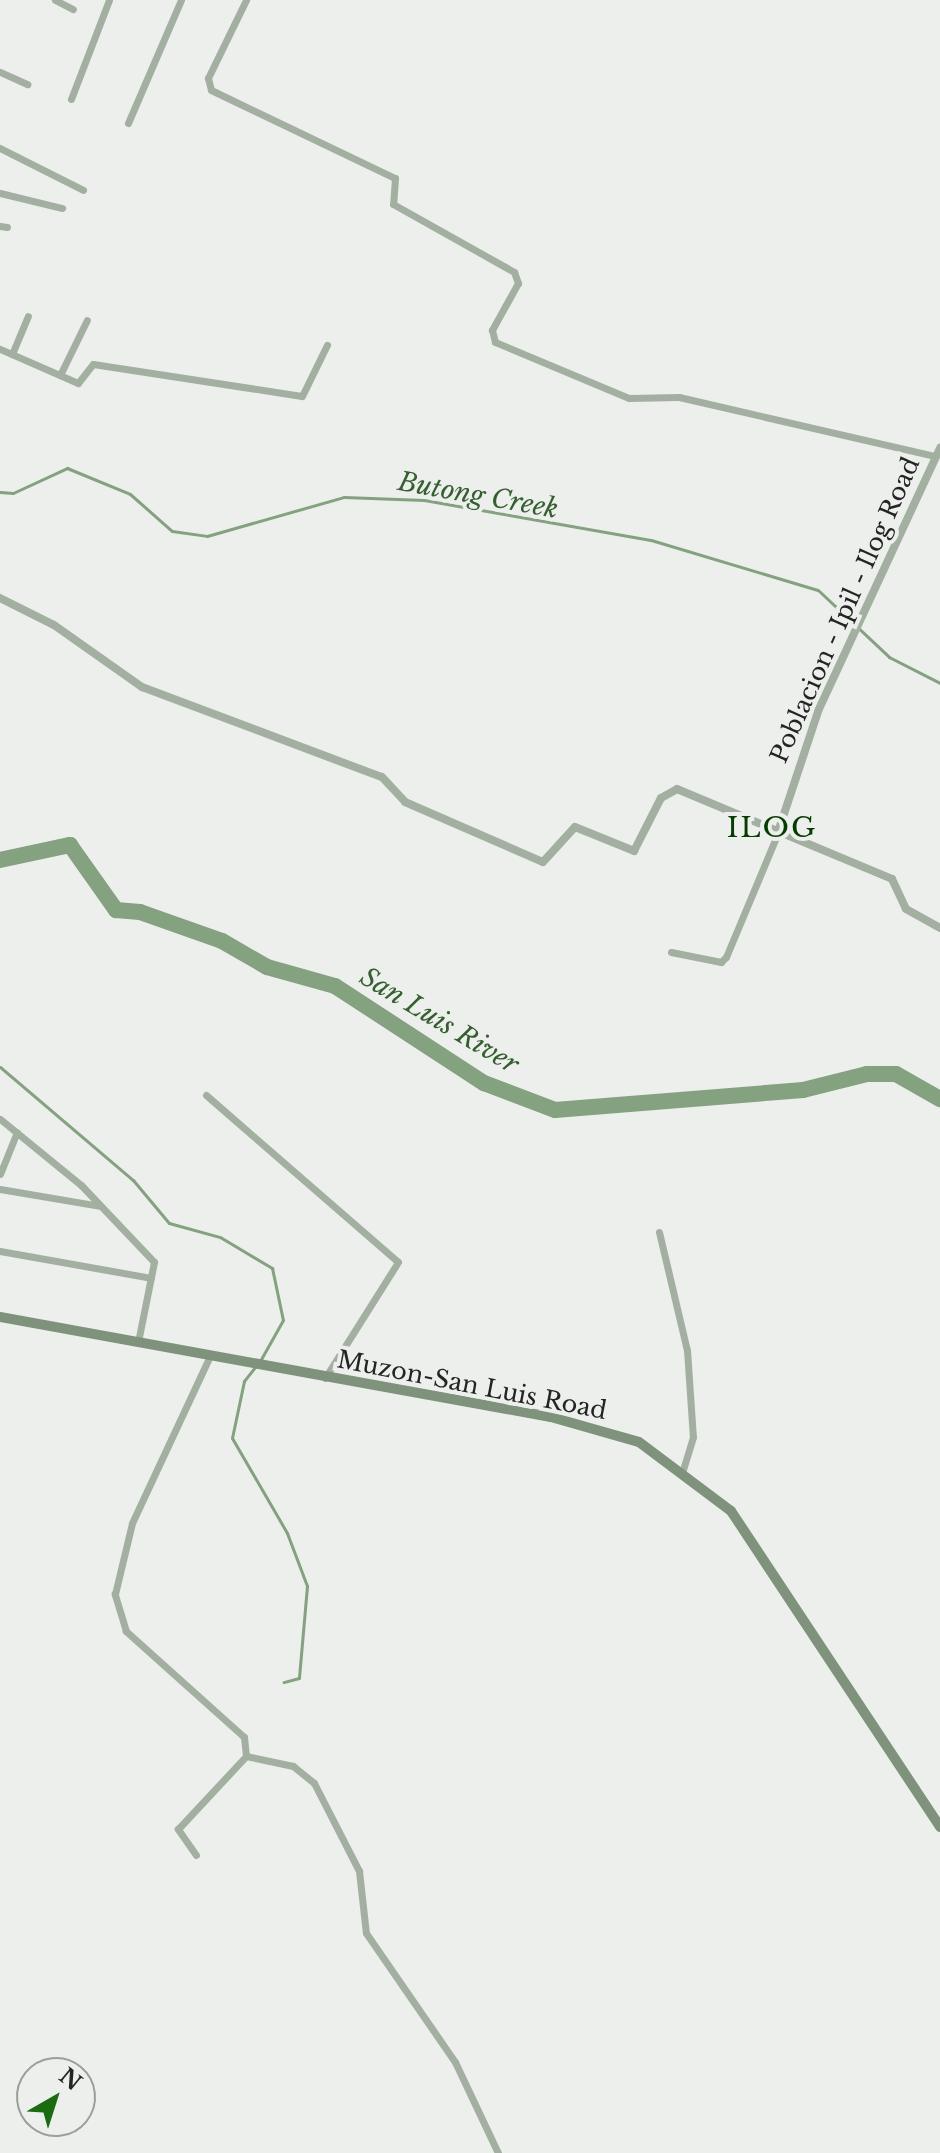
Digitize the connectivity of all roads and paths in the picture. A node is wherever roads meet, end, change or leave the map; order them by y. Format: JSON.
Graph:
{"nodes":[{"id":1,"x":55,"y":0,"type":"edge"},
{"id":2,"x":109,"y":0,"type":"edge"},
{"id":3,"x":181,"y":0,"type":"edge"},
{"id":4,"x":246,"y":0,"type":"edge"},
{"id":5,"x":73,"y":9,"type":"dead end"},
{"id":6,"x":0,"y":72,"type":"edge"},
{"id":7,"x":27,"y":84,"type":"dead end"},
{"id":8,"x":71,"y":99,"type":"dead end"},
{"id":9,"x":128,"y":123,"type":"dead end"},
{"id":10,"x":0,"y":148,"type":"edge"},
{"id":11,"x":83,"y":190,"type":"dead end"},
{"id":12,"x":0,"y":193,"type":"edge"},
{"id":13,"x":62,"y":208,"type":"dead end"},
{"id":14,"x":28,"y":316,"type":"dead end"},
{"id":15,"x":87,"y":320,"type":"dead end"},
{"id":16,"x":327,"y":345,"type":"dead end"},
{"id":17,"x":0,"y":349,"type":"edge"},
{"id":18,"x":12,"y":354,"type":"junction"},
{"id":19,"x":60,"y":375,"type":"junction"},
{"id":20,"x":937,"y":452,"type":"edge"},
{"id":21,"x":0,"y":598,"type":"edge"},
{"id":22,"x":777,"y":835,"type":"junction"},
{"id":23,"x":940,"y":928,"type":"edge"},
{"id":24,"x":671,"y":952,"type":"dead end"},
{"id":25,"x":206,"y":1095,"type":"dead end"},
{"id":26,"x":0,"y":1119,"type":"edge"},
{"id":27,"x":17,"y":1132,"type":"junction"},
{"id":28,"x":0,"y":1174,"type":"edge"},
{"id":29,"x":81,"y":1185,"type":"junction"},
{"id":30,"x":0,"y":1189,"type":"edge"},
{"id":31,"x":79,"y":1202,"type":"junction"},
{"id":32,"x":102,"y":1206,"type":"junction"},
{"id":33,"x":659,"y":1232,"type":"dead end"},
{"id":34,"x":0,"y":1251,"type":"edge"},
{"id":35,"x":151,"y":1278,"type":"junction"},
{"id":36,"x":0,"y":1317,"type":"edge"},
{"id":37,"x":138,"y":1342,"type":"junction"},
{"id":38,"x":210,"y":1356,"type":"junction"},
{"id":39,"x":325,"y":1378,"type":"junction"},
{"id":40,"x":683,"y":1470,"type":"junction"},
{"id":41,"x":246,"y":1756,"type":"junction"},
{"id":42,"x":940,"y":1827,"type":"edge"},
{"id":43,"x":196,"y":1855,"type":"dead end"},
{"id":44,"x":498,"y":2153,"type":"edge"}],
"edges":[{"from":1,"to":5,"type":"street"},
{"from":2,"to":8,"type":"street"},
{"from":3,"to":9,"type":"street"},
{"from":4,"to":20,"type":"street"},
{"from":6,"to":7,"type":"street"},
{"from":10,"to":11,"type":"street"},
{"from":12,"to":13,"type":"street"},
{"from":14,"to":18,"type":"street"},
{"from":15,"to":19,"type":"street"},
{"from":16,"to":19,"type":"street"},
{"from":17,"to":18,"type":"street"},
{"from":18,"to":19,"type":"street"},
{"from":20,"to":22,"type":"street","name":"Poblacion - Ipil - Ilog Road"},
{"from":21,"to":22,"type":"street"},
{"from":22,"to":23,"type":"street"},
{"from":22,"to":24,"type":"street"},
{"from":25,"to":39,"type":"street"},
{"from":26,"to":27,"type":"street"},
{"from":27,"to":28,"type":"street"},
{"from":27,"to":29,"type":"street"},
{"from":29,"to":31,"type":"street"},
{"from":29,"to":32,"type":"street"},
{"from":30,"to":31,"type":"street"},
{"from":31,"to":32,"type":"street"},
{"from":32,"to":35,"type":"street"},
{"from":33,"to":40,"type":"street"},
{"from":34,"to":35,"type":"street"},
{"from":35,"to":37,"type":"street"},
{"from":36,"to":37,"type":"main road","name":"Muzon-San Luis Road"},
{"from":37,"to":38,"type":"main road","name":"Muzon-San Luis Road"},
{"from":38,"to":39,"type":"main road","name":"Muzon-San Luis Road"},
{"from":38,"to":41,"type":"street"},
{"from":39,"to":40,"type":"main road","name":"Muzon-San Luis Road"},
{"from":40,"to":42,"type":"main road","name":"Muzon-San Luis Road"},
{"from":41,"to":43,"type":"street"},
{"from":41,"to":44,"type":"street"}]}
